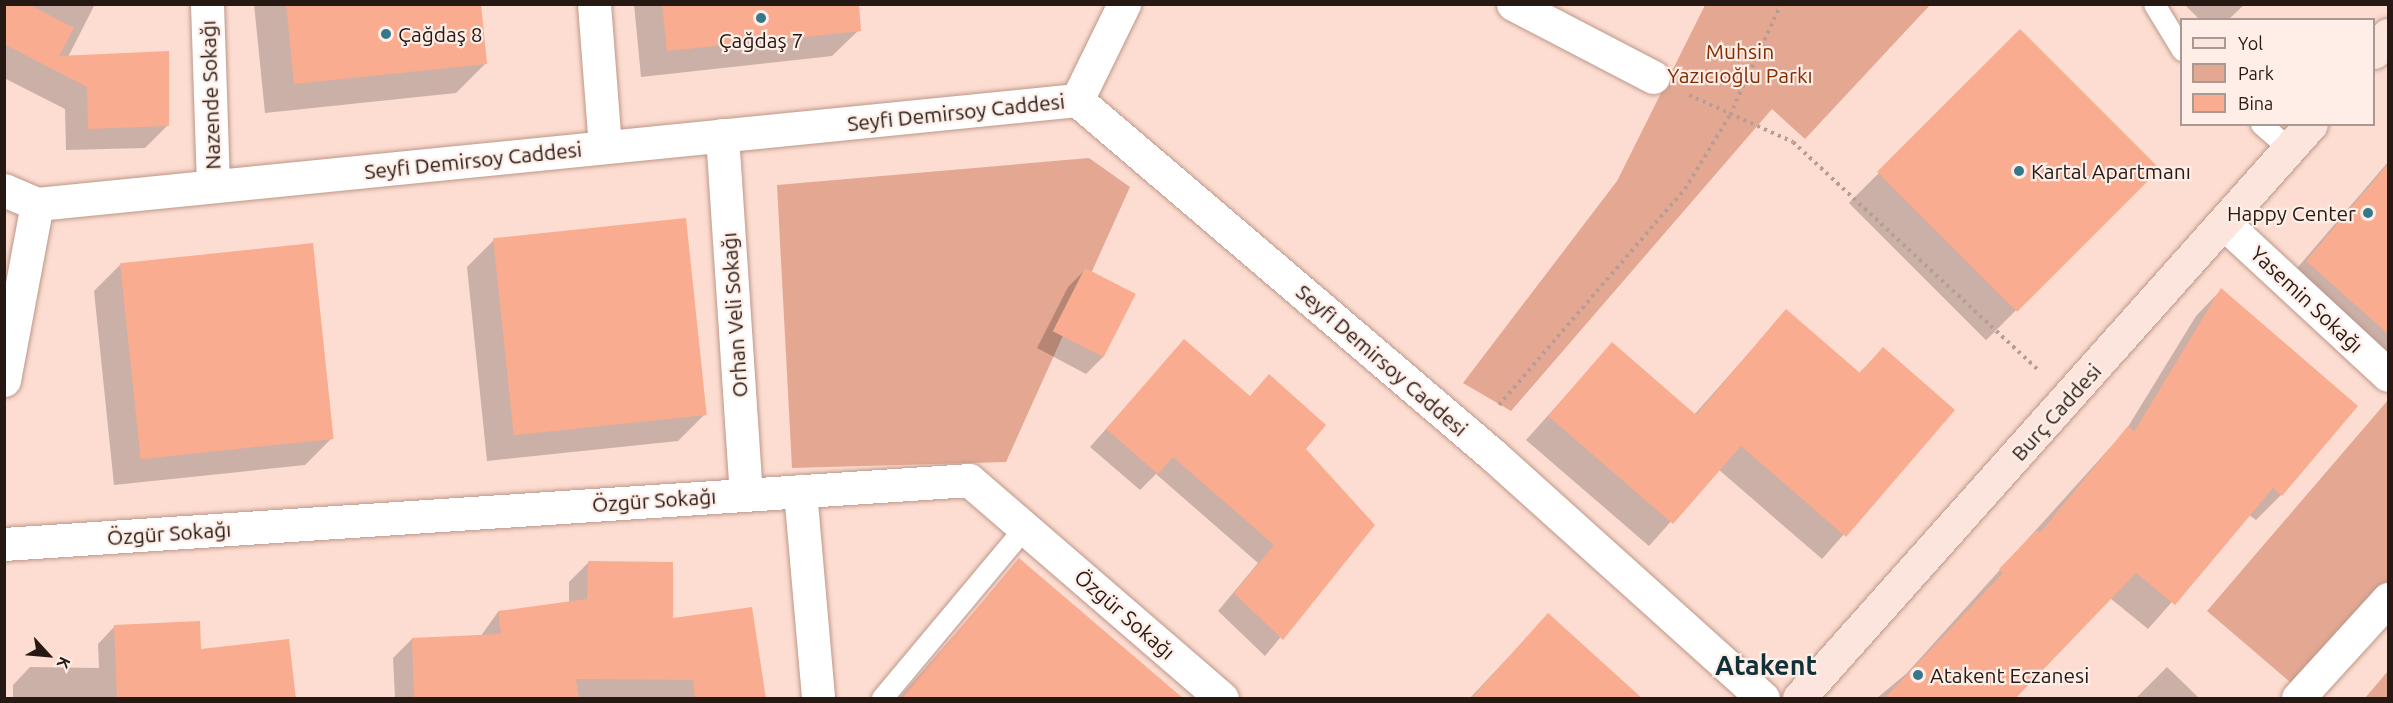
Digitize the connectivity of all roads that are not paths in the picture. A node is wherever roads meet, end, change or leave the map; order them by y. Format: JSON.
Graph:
{"nodes":[{"id":1,"x":207,"y":4,"type":"edge"},
{"id":2,"x":594,"y":4,"type":"edge"},
{"id":3,"x":1124,"y":4,"type":"edge"},
{"id":4,"x":1513,"y":4,"type":"edge"},
{"id":5,"x":2154,"y":4,"type":"edge"},
{"id":6,"x":2388,"y":35,"type":"edge"},
{"id":7,"x":2180,"y":48,"type":"edge"},
{"id":8,"x":2375,"y":50,"type":"edge"},
{"id":9,"x":1653,"y":77,"type":"road end"},
{"id":10,"x":1077,"y":100,"type":"junction"},
{"id":11,"x":2263,"y":126,"type":"edge"},
{"id":12,"x":2309,"y":126,"type":"edge"},
{"id":13,"x":722,"y":135,"type":"junction"},
{"id":14,"x":605,"y":147,"type":"junction"},
{"id":15,"x":2290,"y":149,"type":"junction"},
{"id":16,"x":213,"y":186,"type":"junction"},
{"id":17,"x":4,"y":190,"type":"edge"},
{"id":18,"x":37,"y":204,"type":"junction"},
{"id":19,"x":2225,"y":224,"type":"junction"},
{"id":20,"x":2388,"y":375,"type":"edge"},
{"id":21,"x":4,"y":380,"type":"edge"},
{"id":22,"x":800,"y":491,"type":"junction"},
{"id":23,"x":746,"y":494,"type":"junction"},
{"id":24,"x":1024,"y":528,"type":"junction"},
{"id":25,"x":4,"y":544,"type":"edge"},
{"id":26,"x":2388,"y":599,"type":"edge"},
{"id":27,"x":818,"y":699,"type":"edge"},
{"id":28,"x":882,"y":699,"type":"edge"},
{"id":29,"x":1222,"y":699,"type":"edge"},
{"id":30,"x":1763,"y":699,"type":"edge"},
{"id":31,"x":1798,"y":699,"type":"edge"},
{"id":32,"x":2298,"y":699,"type":"edge"}],
"edges":[{"from":1,"to":16,"type":"street","name":"Nazende Sokağı"},
{"from":2,"to":14,"type":"street"},
{"from":3,"to":10,"type":"street"},
{"from":4,"to":9,"type":"street"},
{"from":5,"to":7,"type":"lane"},
{"from":6,"to":8,"type":"street"},
{"from":10,"to":13,"type":"street","name":"Seyfi Demirsoy Caddesi"},
{"from":10,"to":30,"type":"street","name":"Seyfi Demirsoy Caddesi"},
{"from":11,"to":15,"type":"lane"},
{"from":12,"to":15,"type":"street","name":"Burç Caddesi"},
{"from":13,"to":14,"type":"street","name":"Seyfi Demirsoy Caddesi"},
{"from":13,"to":23,"type":"street","name":"Orhan Veli Sokağı"},
{"from":14,"to":16,"type":"street","name":"Seyfi Demirsoy Caddesi"},
{"from":15,"to":19,"type":"street","name":"Burç Caddesi"},
{"from":16,"to":18,"type":"street","name":"Seyfi Demirsoy Caddesi"},
{"from":17,"to":18,"type":"street","name":"Seyfi Demirsoy Caddesi"},
{"from":18,"to":21,"type":"street"},
{"from":19,"to":20,"type":"street","name":"Yasemin Sokağı"},
{"from":19,"to":31,"type":"street","name":"Burç Caddesi"},
{"from":22,"to":23,"type":"street","name":"Özgür Sokağı"},
{"from":22,"to":24,"type":"street","name":"Özgür Sokağı"},
{"from":22,"to":27,"type":"street"},
{"from":23,"to":25,"type":"street","name":"Özgür Sokağı"},
{"from":24,"to":28,"type":"lane"},
{"from":24,"to":29,"type":"street","name":"Özgür Sokağı"},
{"from":26,"to":32,"type":"street"}]}
